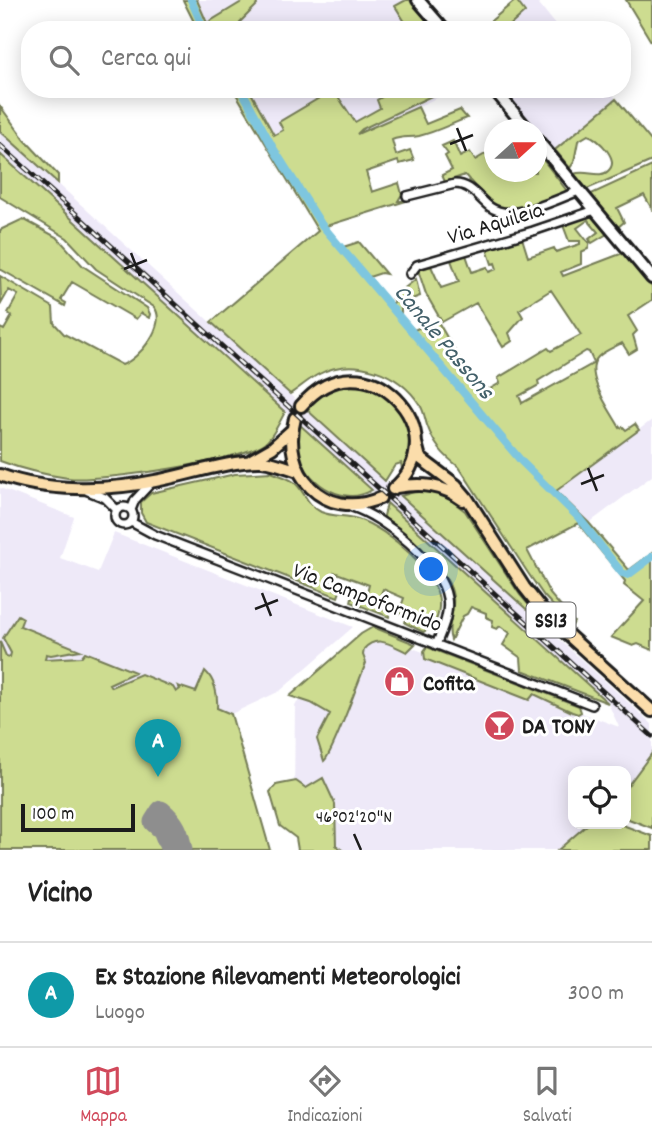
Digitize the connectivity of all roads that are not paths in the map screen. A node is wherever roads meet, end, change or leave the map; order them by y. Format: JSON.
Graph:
{"nodes":[{"id":1,"x":418,"y":0,"type":"edge"},
{"id":2,"x":436,"y":21,"type":"edge"},
{"id":3,"x":501,"y":98,"type":"edge"},
{"id":4,"x":519,"y":119,"type":"edge"},
{"id":5,"x":547,"y":151,"type":"edge"},
{"id":6,"x":579,"y":191,"type":"junction"},
{"id":7,"x":407,"y":197,"type":"dead end"},
{"id":8,"x":594,"y":210,"type":"junction"},
{"id":9,"x":410,"y":274,"type":"dead end"},
{"id":10,"x":651,"y":275,"type":"edge"},
{"id":11,"x":301,"y":406,"type":"dead end"},
{"id":12,"x":295,"y":418,"type":"dead end"},
{"id":13,"x":291,"y":431,"type":"junction"},
{"id":14,"x":415,"y":443,"type":"junction"},
{"id":15,"x":248,"y":462,"type":"junction"},
{"id":16,"x":298,"y":471,"type":"junction"},
{"id":17,"x":4,"y":476,"type":"edge"},
{"id":18,"x":153,"y":482,"type":"junction"},
{"id":19,"x":77,"y":487,"type":"junction"},
{"id":20,"x":380,"y":498,"type":"dead end"},
{"id":21,"x":341,"y":503,"type":"junction"},
{"id":22,"x":473,"y":508,"type":"junction"},
{"id":23,"x":117,"y":510,"type":"junction"},
{"id":24,"x":131,"y":510,"type":"junction"},
{"id":25,"x":131,"y":522,"type":"junction"},
{"id":26,"x":436,"y":645,"type":"junction"},
{"id":27,"x":592,"y":705,"type":"dead end"},
{"id":28,"x":652,"y":711,"type":"edge"}],
"edges":[{"from":1,"to":2,"type":"main road"},
{"from":3,"to":4,"type":"main road"},
{"from":5,"to":6,"type":"main road"},
{"from":6,"to":7,"type":"street"},
{"from":6,"to":8,"type":"main road"},
{"from":8,"to":9,"type":"street","name":"Via Aquileia"},
{"from":8,"to":10,"type":"main road"},
{"from":11,"to":14,"type":"main road","number":"SS13"},
{"from":12,"to":13,"type":"main road"},
{"from":13,"to":15,"type":"main road"},
{"from":13,"to":16,"type":"main road"},
{"from":14,"to":22,"type":"main road","number":"SS13"},
{"from":14,"to":22,"type":"main road","number":"SS13"},
{"from":15,"to":16,"type":"main road"},
{"from":15,"to":18,"type":"main road"},
{"from":16,"to":21,"type":"main road"},
{"from":17,"to":19,"type":"main road"},
{"from":18,"to":19,"type":"main road"},
{"from":18,"to":24,"type":"street"},
{"from":19,"to":23,"type":"street"},
{"from":20,"to":21,"type":"main road"},
{"from":21,"to":26,"type":"street","name":"Via Campoformido"},
{"from":22,"to":28,"type":"main road","name":"SS13","number":"SS13"},
{"from":23,"to":24,"type":"street"},
{"from":23,"to":25,"type":"street","name":"Via Campoformido"},
{"from":24,"to":25,"type":"street"},
{"from":25,"to":26,"type":"street","name":"Via Campoformido"},
{"from":26,"to":27,"type":"street","name":"Via Campoformido"}]}
